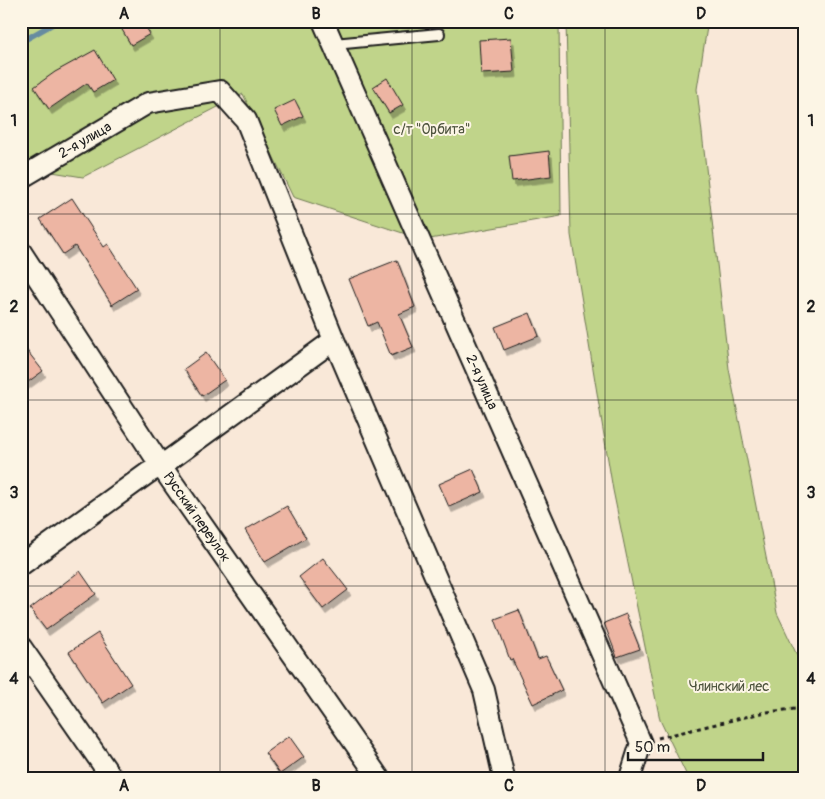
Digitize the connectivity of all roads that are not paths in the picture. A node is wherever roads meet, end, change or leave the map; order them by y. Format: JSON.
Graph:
{"nodes":[{"id":1,"x":323,"y":21,"type":"edge"},
{"id":2,"x":439,"y":34,"type":"dead end"},
{"id":3,"x":334,"y":44,"type":"junction"},
{"id":4,"x":21,"y":178,"type":"edge"},
{"id":5,"x":21,"y":252,"type":"edge"},
{"id":6,"x":334,"y":340,"type":"junction"},
{"id":7,"x":161,"y":466,"type":"junction"},
{"id":8,"x":21,"y":565,"type":"edge"},
{"id":9,"x":21,"y":647,"type":"edge"},
{"id":10,"x":112,"y":778,"type":"edge"},
{"id":11,"x":379,"y":778,"type":"edge"},
{"id":12,"x":504,"y":778,"type":"edge"},
{"id":13,"x":630,"y":778,"type":"edge"}],
"edges":[{"from":1,"to":3,"type":"street","name":"2-я улица"},
{"from":2,"to":3,"type":"lane"},
{"from":3,"to":13,"type":"street","name":"2-я улица"},
{"from":4,"to":6,"type":"street","name":"2-я улица"},
{"from":5,"to":7,"type":"street","name":"Русский переулок"},
{"from":6,"to":7,"type":"street"},
{"from":6,"to":12,"type":"street"},
{"from":7,"to":8,"type":"street"},
{"from":7,"to":11,"type":"street","name":"Русский переулок"},
{"from":9,"to":10,"type":"street"}]}
